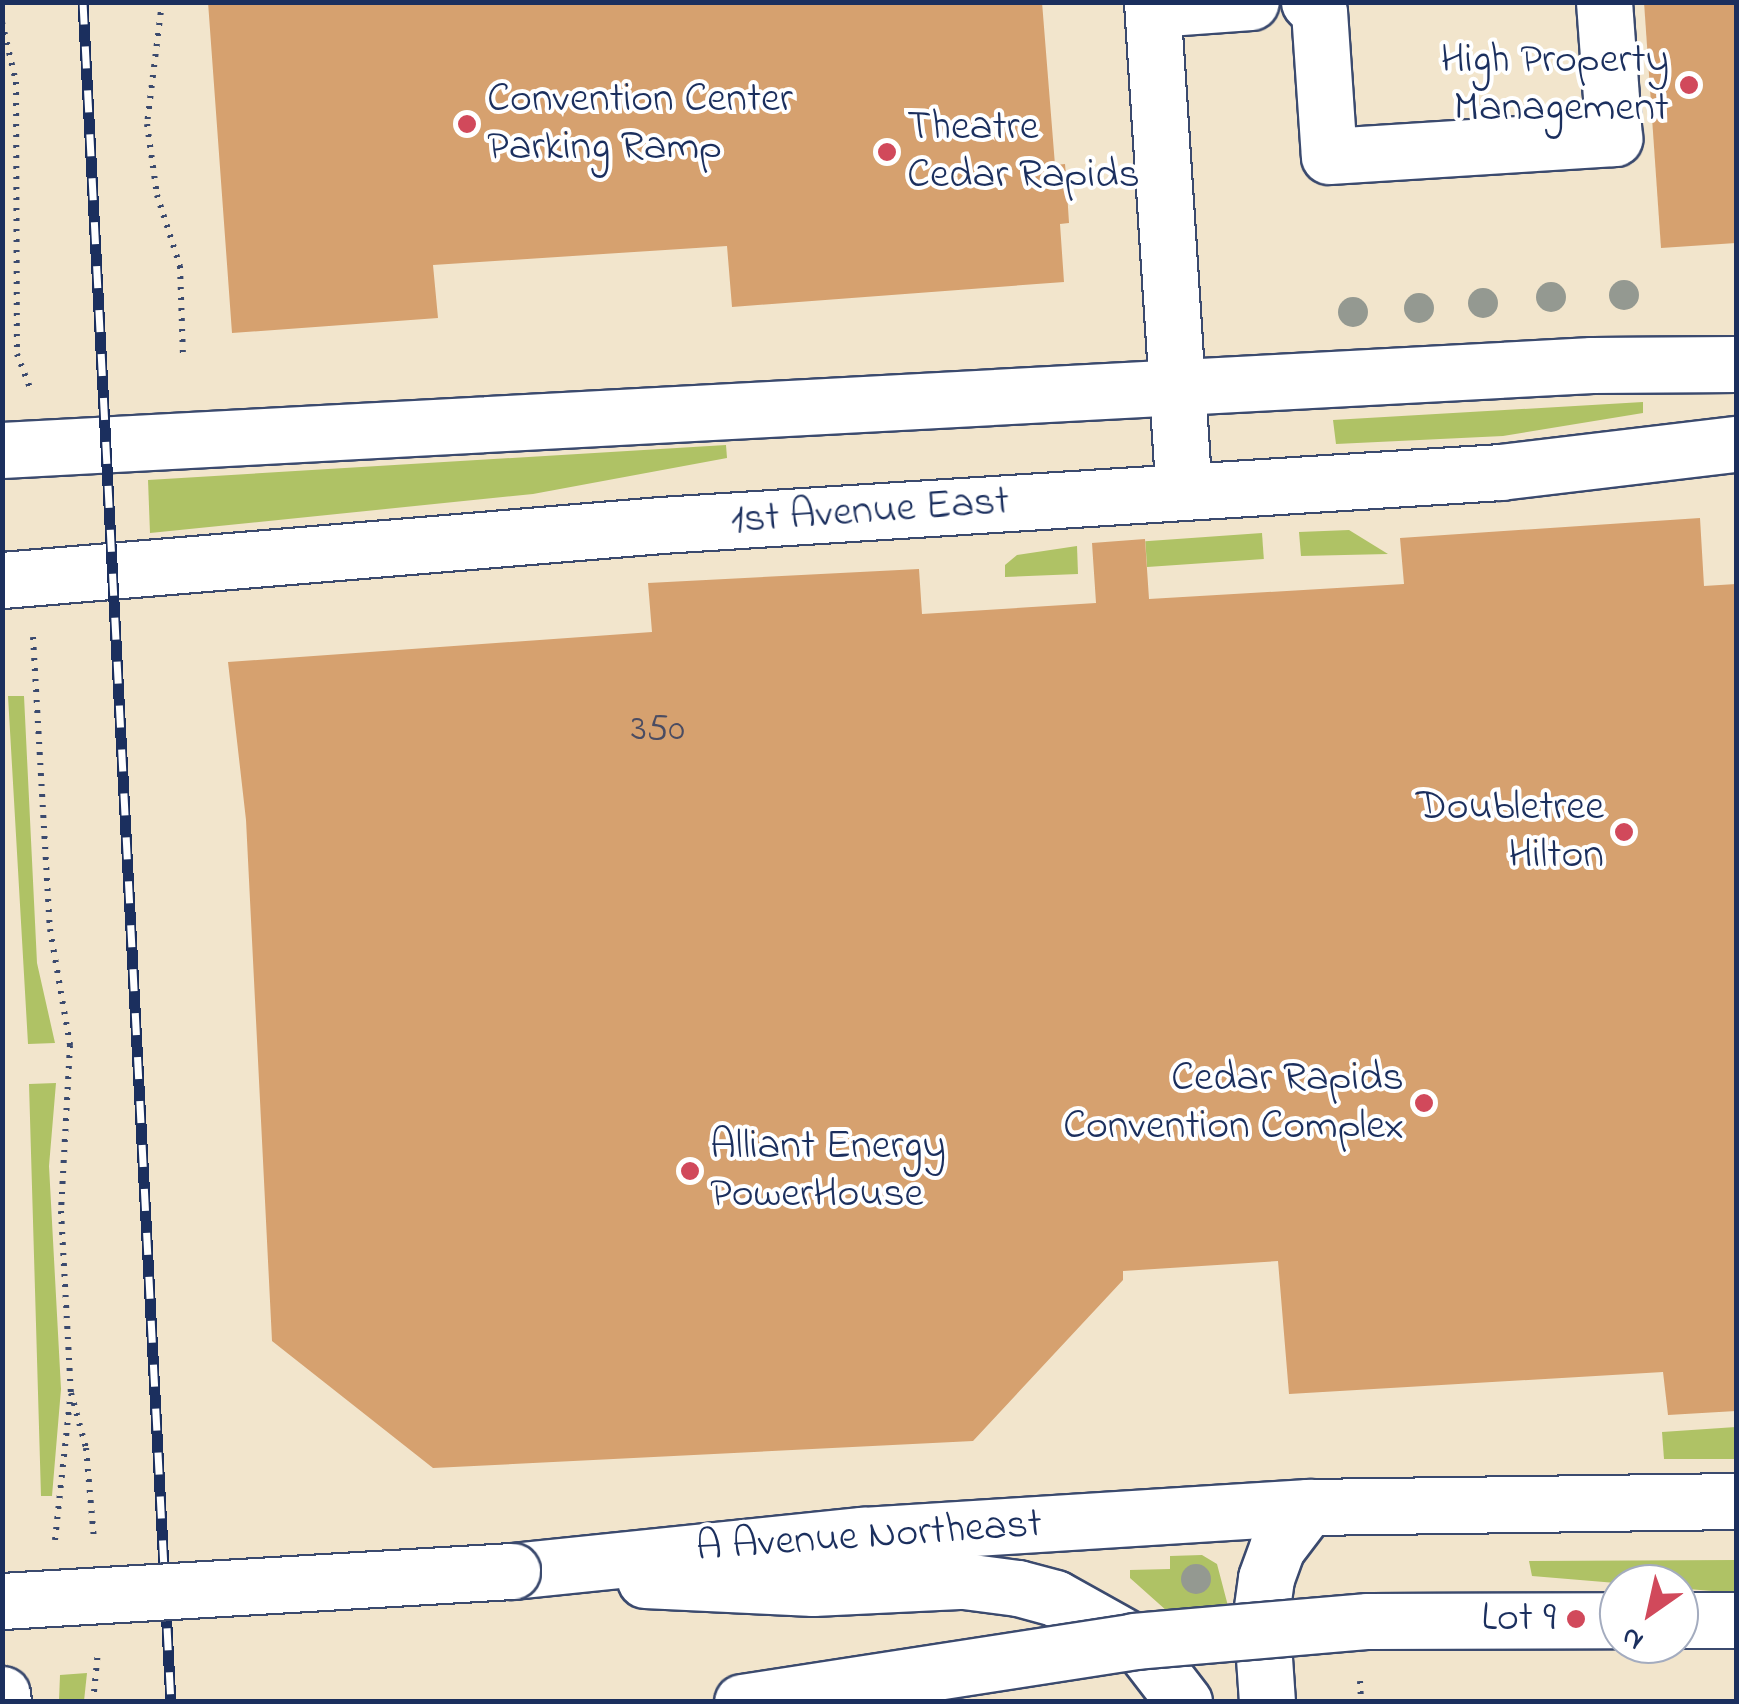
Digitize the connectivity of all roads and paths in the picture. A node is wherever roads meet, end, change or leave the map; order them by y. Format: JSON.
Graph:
{"nodes":[{"id":1,"x":162,"y":2,"type":"edge"},
{"id":2,"x":1251,"y":2,"type":"edge"},
{"id":3,"x":1309,"y":2,"type":"edge"},
{"id":4,"x":1604,"y":2,"type":"edge"},
{"id":5,"x":1152,"y":6,"type":"edge"},
{"id":6,"x":2,"y":22,"type":"edge"},
{"id":7,"x":182,"y":357,"type":"dead end"},
{"id":8,"x":1736,"y":364,"type":"edge"},
{"id":9,"x":1178,"y":390,"type":"junction"},
{"id":10,"x":32,"y":404,"type":"dead end"},
{"id":11,"x":1736,"y":444,"type":"edge"},
{"id":12,"x":2,"y":450,"type":"edge"},
{"id":13,"x":1184,"y":492,"type":"junction"},
{"id":14,"x":2,"y":580,"type":"edge"},
{"id":15,"x":33,"y":635,"type":"dead end"},
{"id":16,"x":71,"y":1393,"type":"dead end"},
{"id":17,"x":1736,"y":1501,"type":"edge"},
{"id":18,"x":1308,"y":1507,"type":"junction"},
{"id":19,"x":512,"y":1571,"type":"junction"},
{"id":20,"x":2,"y":1601,"type":"edge"},
{"id":21,"x":1599,"y":1620,"type":"edge"},
{"id":22,"x":1699,"y":1620,"type":"edge"},
{"id":23,"x":1736,"y":1620,"type":"edge"},
{"id":24,"x":2,"y":1694,"type":"edge"},
{"id":25,"x":3,"y":1702,"type":"edge"},
{"id":26,"x":742,"y":1702,"type":"edge"},
{"id":27,"x":1184,"y":1702,"type":"edge"},
{"id":28,"x":1267,"y":1702,"type":"edge"}],
"edges":[{"from":1,"to":7,"type":"path"},
{"from":2,"to":5,"type":"main road"},
{"from":3,"to":4,"type":"main road"},
{"from":5,"to":9,"type":"main road"},
{"from":6,"to":10,"type":"path"},
{"from":8,"to":9,"type":"main road"},
{"from":9,"to":12,"type":"main road"},
{"from":9,"to":13,"type":"main road"},
{"from":11,"to":13,"type":"main road","name":"1st Avenue East"},
{"from":13,"to":14,"type":"main road","name":"1st Avenue East"},
{"from":15,"to":16,"type":"path"},
{"from":17,"to":18,"type":"main road","name":"A Avenue Northeast"},
{"from":18,"to":19,"type":"main road","name":"A Avenue Northeast"},
{"from":18,"to":28,"type":"main road"},
{"from":19,"to":20,"type":"main road","name":"A Avenue Northeast","bridge":true},
{"from":19,"to":27,"type":"main road"},
{"from":21,"to":26,"type":"main road","bridge":true},
{"from":22,"to":23,"type":"main road"},
{"from":24,"to":25,"type":"main road"}]}
